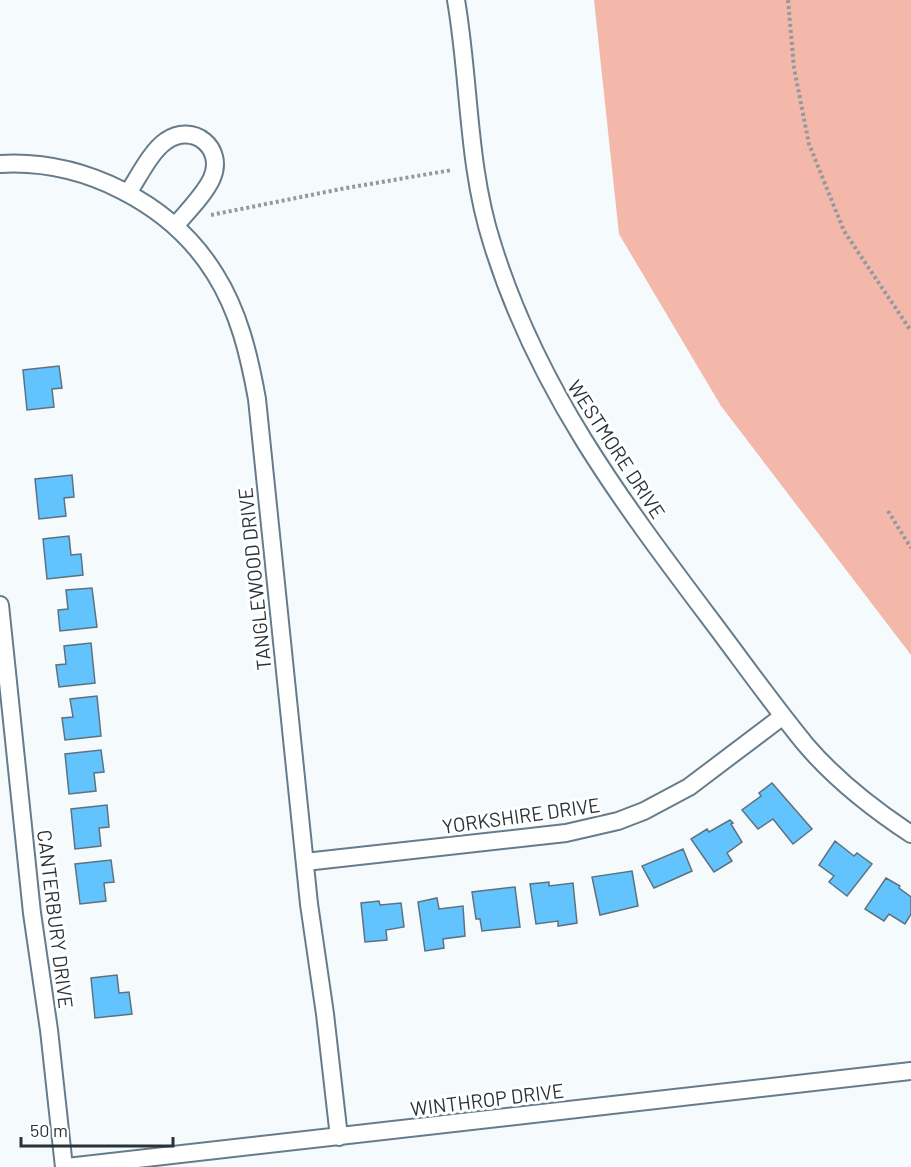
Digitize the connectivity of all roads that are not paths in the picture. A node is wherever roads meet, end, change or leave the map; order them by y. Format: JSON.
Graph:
{"nodes":[{"id":1,"x":456,"y":0,"type":"edge"},
{"id":2,"x":0,"y":164,"type":"edge"},
{"id":3,"x":128,"y":193,"type":"junction"},
{"id":4,"x":176,"y":226,"type":"junction"},
{"id":5,"x":0,"y":604,"type":"edge"},
{"id":6,"x":783,"y":716,"type":"junction"},
{"id":7,"x":911,"y":834,"type":"edge"},
{"id":8,"x":305,"y":862,"type":"junction"},
{"id":9,"x":911,"y":1071,"type":"edge"},
{"id":10,"x":339,"y":1137,"type":"junction"},
{"id":11,"x":66,"y":1167,"type":"edge"}],
"edges":[{"from":1,"to":6,"type":"street","name":"WESTMORE DRIVE"},
{"from":2,"to":3,"type":"street","name":"TANGLEWOOD DRIVE"},
{"from":3,"to":4,"type":"street","name":"TANGLEWOOD DRIVE"},
{"from":3,"to":4,"type":"street"},
{"from":4,"to":8,"type":"street","name":"TANGLEWOOD DRIVE"},
{"from":5,"to":11,"type":"street","name":"CANTERBURY DRIVE"},
{"from":6,"to":7,"type":"street","name":"WESTMORE DRIVE"},
{"from":6,"to":8,"type":"street","name":"YORKSHIRE DRIVE"},
{"from":8,"to":10,"type":"street","name":"TANGLEWOOD DRIVE"},
{"from":9,"to":10,"type":"street","name":"WINTHROP DRIVE"},
{"from":10,"to":11,"type":"street","name":"WINTHROP DRIVE"}]}
